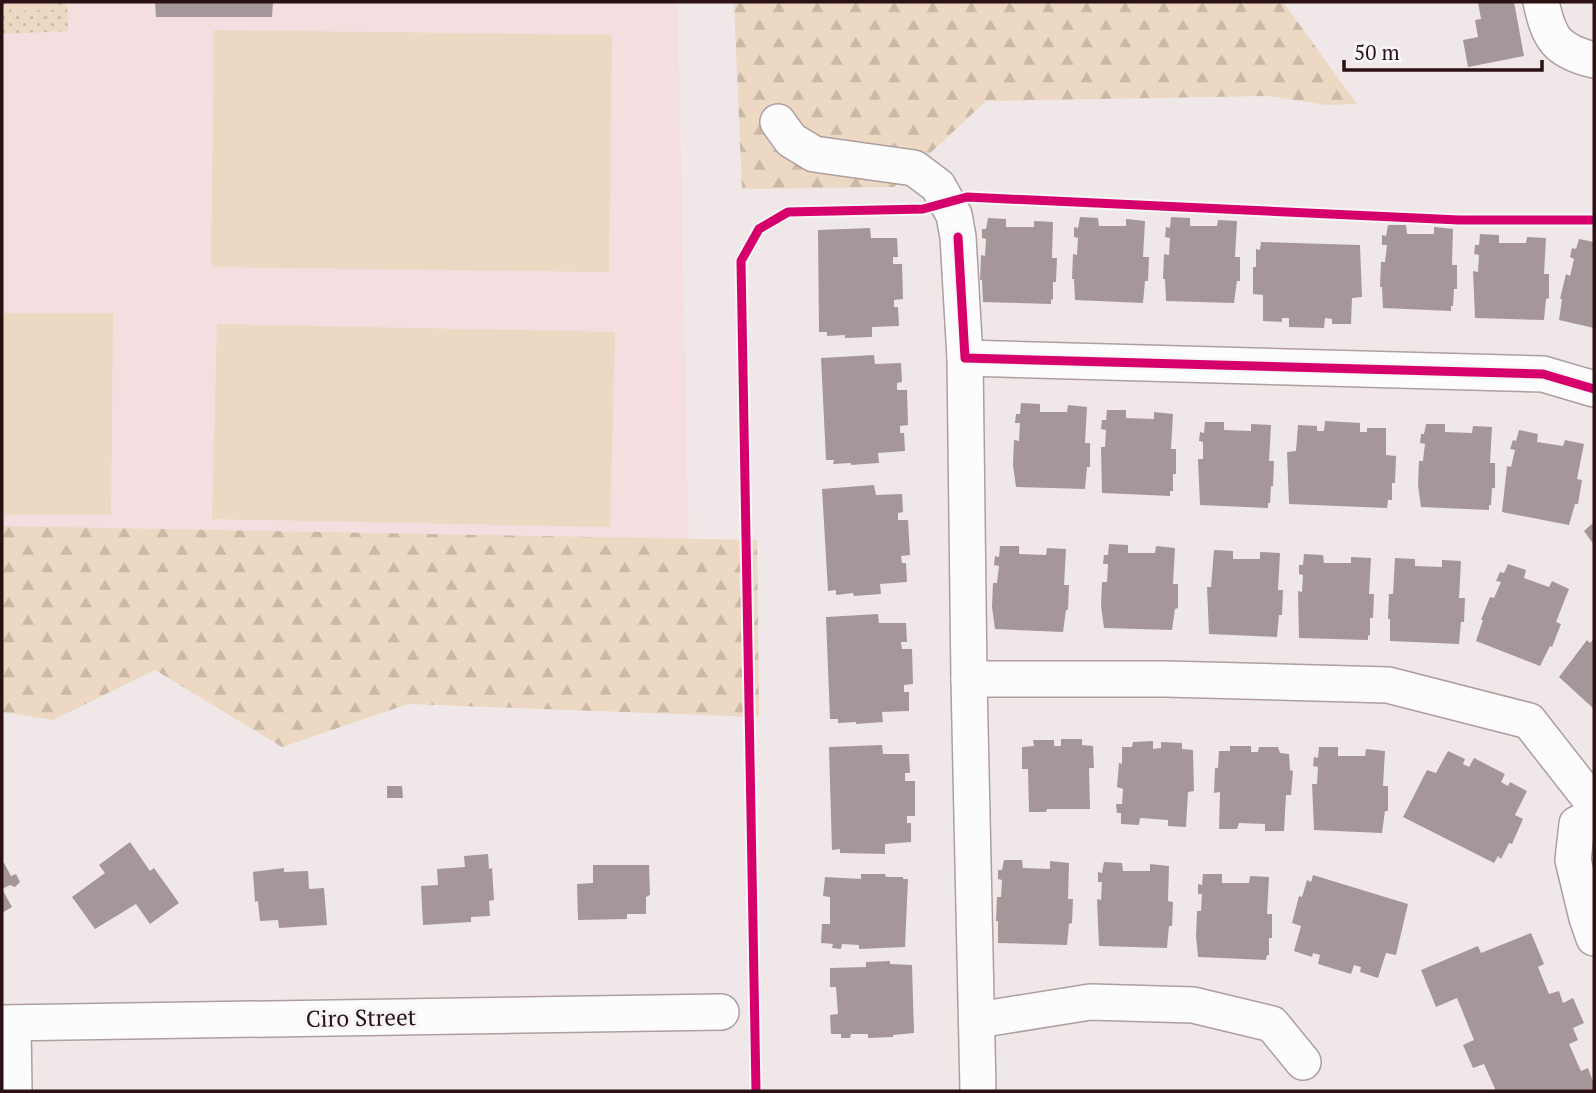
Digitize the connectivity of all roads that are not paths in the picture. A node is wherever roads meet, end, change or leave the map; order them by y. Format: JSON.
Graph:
{"nodes":[{"id":1,"x":1541,"y":2,"type":"edge"},
{"id":2,"x":1594,"y":60,"type":"edge"},
{"id":3,"x":778,"y":122,"type":"dead end"},
{"id":4,"x":965,"y":358,"type":"junction"},
{"id":5,"x":1594,"y":389,"type":"edge"},
{"id":6,"x":969,"y":679,"type":"junction"},
{"id":7,"x":1594,"y":804,"type":"edge"},
{"id":8,"x":1594,"y":816,"type":"edge"},
{"id":9,"x":1594,"y":938,"type":"edge"},
{"id":10,"x":721,"y":1012,"type":"dead end"},
{"id":11,"x":978,"y":1020,"type":"junction"},
{"id":12,"x":8,"y":1023,"type":"edge"},
{"id":13,"x":1303,"y":1062,"type":"dead end"},
{"id":14,"x":14,"y":1091,"type":"edge"},
{"id":15,"x":978,"y":1091,"type":"edge"}],
"edges":[{"from":1,"to":2,"type":"street"},
{"from":3,"to":4,"type":"street"},
{"from":4,"to":5,"type":"street"},
{"from":4,"to":6,"type":"street"},
{"from":6,"to":7,"type":"street"},
{"from":6,"to":11,"type":"street"},
{"from":8,"to":9,"type":"street"},
{"from":10,"to":12,"type":"street","name":"Ciro Street"},
{"from":11,"to":13,"type":"street"},
{"from":11,"to":15,"type":"street"},
{"from":12,"to":14,"type":"street"}]}
